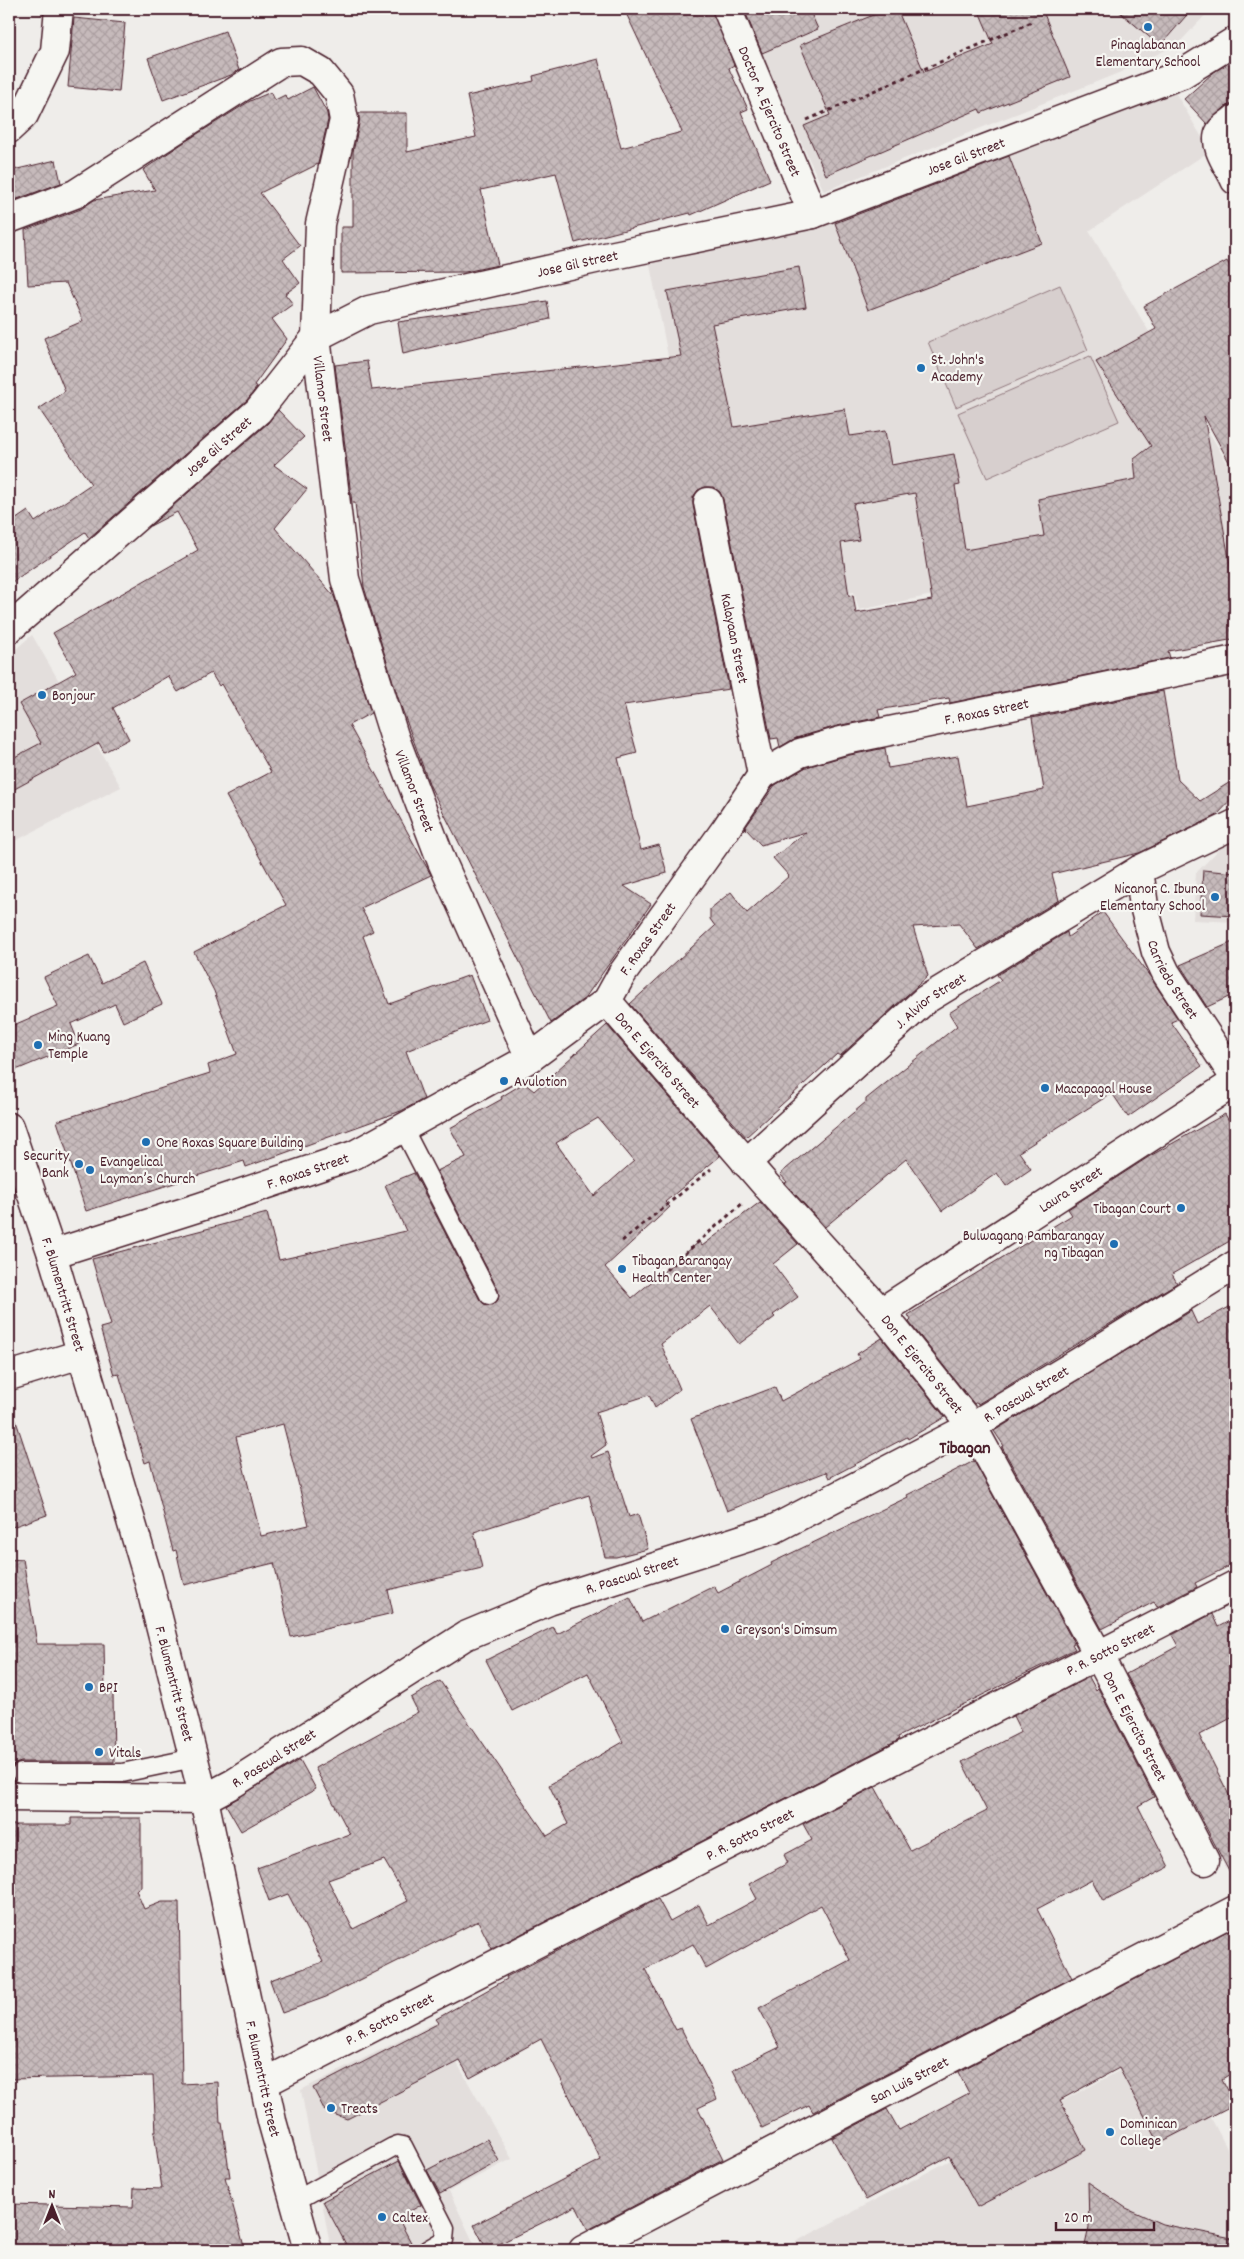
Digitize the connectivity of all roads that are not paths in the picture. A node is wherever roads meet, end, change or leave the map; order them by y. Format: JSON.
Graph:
{"nodes":[{"id":1,"x":59,"y":9,"type":"edge"},
{"id":2,"x":727,"y":9,"type":"edge"},
{"id":3,"x":1235,"y":41,"type":"edge"},
{"id":4,"x":1235,"y":119,"type":"edge"},
{"id":5,"x":9,"y":129,"type":"edge"},
{"id":6,"x":1235,"y":180,"type":"edge"},
{"id":7,"x":813,"y":214,"type":"junction"},
{"id":8,"x":9,"y":219,"type":"edge"},
{"id":9,"x":316,"y":336,"type":"junction"},
{"id":10,"x":708,"y":502,"type":"dead end"},
{"id":11,"x":9,"y":629,"type":"edge"},
{"id":12,"x":1235,"y":660,"type":"edge"},
{"id":13,"x":762,"y":775,"type":"junction"},
{"id":14,"x":1235,"y":824,"type":"edge"},
{"id":15,"x":1139,"y":870,"type":"junction"},
{"id":16,"x":607,"y":1001,"type":"junction"},
{"id":17,"x":530,"y":1058,"type":"junction"},
{"id":18,"x":1235,"y":1080,"type":"edge"},
{"id":19,"x":9,"y":1127,"type":"edge"},
{"id":20,"x":403,"y":1128,"type":"junction"},
{"id":21,"x":741,"y":1157,"type":"junction"},
{"id":22,"x":52,"y":1254,"type":"junction"},
{"id":23,"x":1235,"y":1265,"type":"edge"},
{"id":24,"x":489,"y":1295,"type":"dead end"},
{"id":25,"x":881,"y":1312,"type":"junction"},
{"id":26,"x":82,"y":1354,"type":"junction"},
{"id":27,"x":9,"y":1376,"type":"edge"},
{"id":28,"x":972,"y":1426,"type":"junction"},
{"id":29,"x":1235,"y":1585,"type":"edge"},
{"id":30,"x":1098,"y":1654,"type":"junction"},
{"id":31,"x":194,"y":1758,"type":"junction"},
{"id":32,"x":15,"y":1785,"type":"edge"},
{"id":33,"x":204,"y":1799,"type":"junction"},
{"id":34,"x":1205,"y":1861,"type":"dead end"},
{"id":35,"x":1235,"y":1910,"type":"edge"},
{"id":36,"x":264,"y":2083,"type":"junction"},
{"id":37,"x":293,"y":2202,"type":"junction"},
{"id":38,"x":308,"y":2250,"type":"edge"},
{"id":39,"x":426,"y":2250,"type":"edge"},
{"id":40,"x":583,"y":2250,"type":"edge"}],
"edges":[{"from":1,"to":5,"type":"street"},
{"from":2,"to":7,"type":"street","name":"Doctor A. Ejercito Street"},
{"from":3,"to":7,"type":"street","name":"Jose Gil Street"},
{"from":4,"to":6,"type":"street"},
{"from":7,"to":9,"type":"street","name":"Jose Gil Street"},
{"from":8,"to":9,"type":"street","name":"Villamor Street"},
{"from":9,"to":11,"type":"street","name":"Jose Gil Street"},
{"from":9,"to":17,"type":"street","name":"Villamor Street"},
{"from":10,"to":13,"type":"street","name":"Kalayaan Street"},
{"from":12,"to":13,"type":"street","name":"F. Roxas Street"},
{"from":13,"to":16,"type":"street","name":"F. Roxas Street"},
{"from":14,"to":15,"type":"street","name":"J. Alvior Street"},
{"from":15,"to":18,"type":"street","name":"Carriedo Street"},
{"from":15,"to":21,"type":"street","name":"J. Alvior Street"},
{"from":16,"to":17,"type":"street","name":"F. Roxas Street"},
{"from":16,"to":21,"type":"street","name":"Don E. Ejercito Street"},
{"from":17,"to":20,"type":"street","name":"F. Roxas Street"},
{"from":18,"to":25,"type":"street","name":"Laura Street"},
{"from":19,"to":22,"type":"street","name":"F. Blumentritt Street"},
{"from":20,"to":22,"type":"street","name":"F. Roxas Street"},
{"from":20,"to":24,"type":"lane"},
{"from":21,"to":25,"type":"street","name":"Don E. Ejercito Street"},
{"from":22,"to":26,"type":"street","name":"F. Blumentritt Street"},
{"from":23,"to":28,"type":"street","name":"R. Pascual Street"},
{"from":25,"to":28,"type":"street","name":"Don E. Ejercito Street"},
{"from":26,"to":27,"type":"street"},
{"from":26,"to":31,"type":"street","name":"F. Blumentritt Street"},
{"from":28,"to":30,"type":"street","name":"Don E. Ejercito Street"},
{"from":28,"to":33,"type":"street","name":"R. Pascual Street"},
{"from":29,"to":30,"type":"street","name":"P. R. Sotto Street"},
{"from":30,"to":34,"type":"street","name":"Don E. Ejercito Street"},
{"from":30,"to":36,"type":"street","name":"P. R. Sotto Street"},
{"from":31,"to":32,"type":"lane"},
{"from":31,"to":33,"type":"street","name":"F. Blumentritt Street"},
{"from":32,"to":33,"type":"street","name":"R. Pascual Street"},
{"from":33,"to":36,"type":"street","name":"F. Blumentritt Street"},
{"from":35,"to":40,"type":"street","name":"San Luis Street"},
{"from":36,"to":37,"type":"street","name":"F. Blumentritt Street"},
{"from":37,"to":38,"type":"street","name":"F. Blumentritt Street"},
{"from":37,"to":39,"type":"lane"}]}
